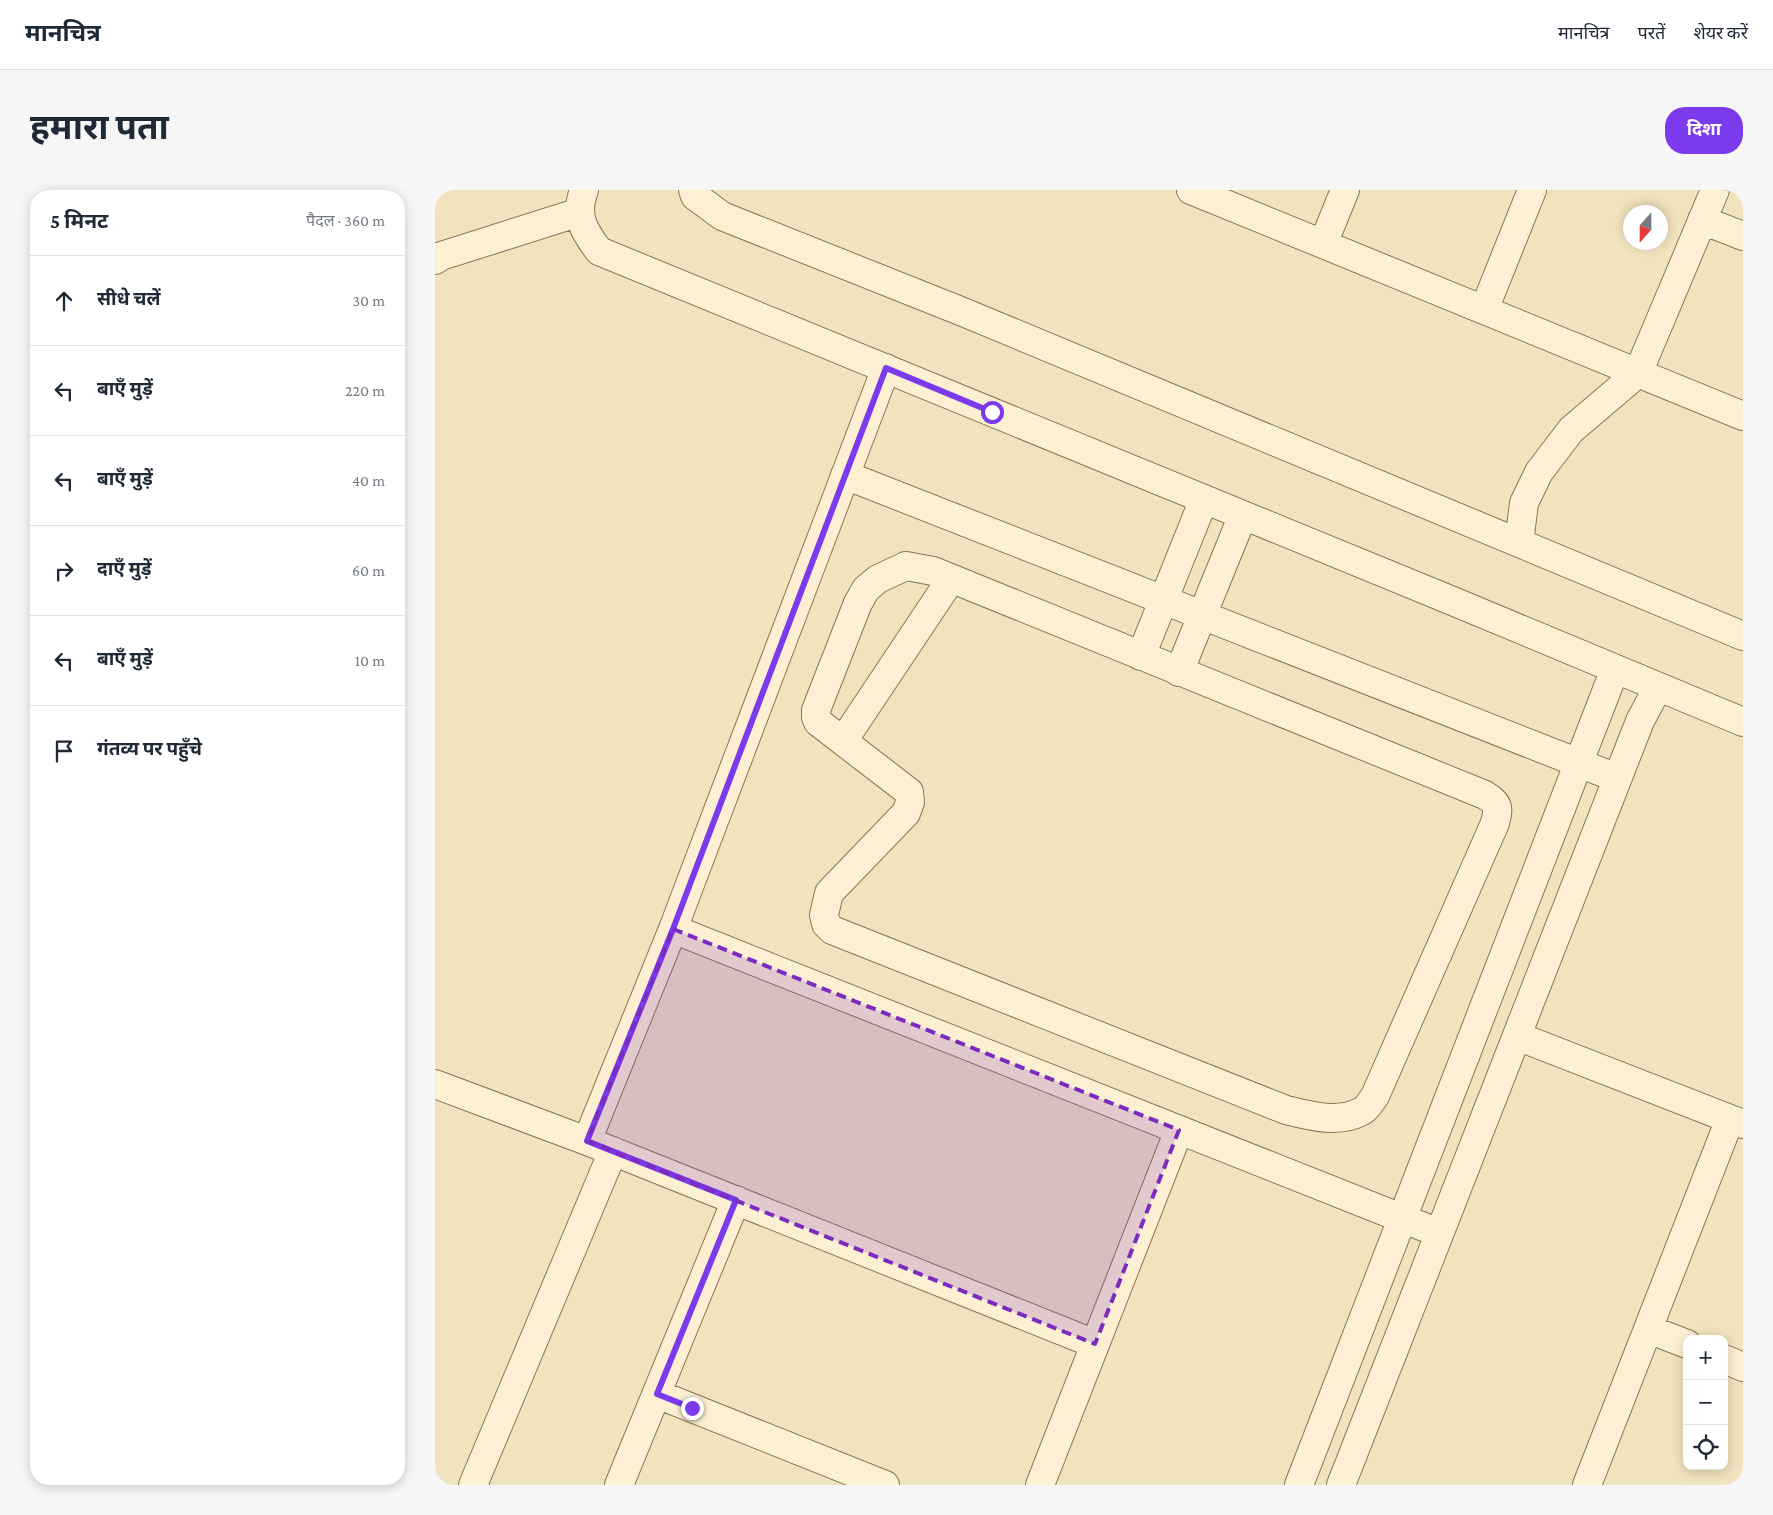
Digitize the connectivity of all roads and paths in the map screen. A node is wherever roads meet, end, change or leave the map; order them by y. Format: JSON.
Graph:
{"nodes":[{"id":1,"x":693,"y":190,"type":"edge"},
{"id":2,"x":1191,"y":190,"type":"edge"},
{"id":3,"x":1345,"y":190,"type":"edge"},
{"id":4,"x":1532,"y":190,"type":"edge"},
{"id":5,"x":1715,"y":190,"type":"edge"},
{"id":6,"x":582,"y":201,"type":"edge"},
{"id":7,"x":1702,"y":220,"type":"junction"},
{"id":8,"x":1743,"y":236,"type":"edge"},
{"id":9,"x":1323,"y":244,"type":"junction"},
{"id":10,"x":435,"y":260,"type":"edge"},
{"id":11,"x":1484,"y":310,"type":"junction"},
{"id":12,"x":886,"y":368,"type":"junction"},
{"id":13,"x":1638,"y":373,"type":"junction"},
{"id":14,"x":1743,"y":416,"type":"edge"},
{"id":15,"x":845,"y":475,"type":"junction"},
{"id":16,"x":1204,"y":499,"type":"junction"},
{"id":17,"x":1243,"y":515,"type":"junction"},
{"id":18,"x":1519,"y":543,"type":"junction"},
{"id":19,"x":951,"y":579,"type":"junction"},
{"id":20,"x":1163,"y":600,"type":"junction"},
{"id":21,"x":1202,"y":615,"type":"junction"},
{"id":22,"x":1743,"y":636,"type":"edge"},
{"id":23,"x":1141,"y":656,"type":"junction"},
{"id":24,"x":1615,"y":668,"type":"junction"},
{"id":25,"x":1179,"y":672,"type":"junction"},
{"id":26,"x":1658,"y":687,"type":"junction"},
{"id":27,"x":1743,"y":722,"type":"edge"},
{"id":28,"x":843,"y":742,"type":"junction"},
{"id":29,"x":1578,"y":763,"type":"junction"},
{"id":30,"x":1617,"y":778,"type":"junction"},
{"id":31,"x":673,"y":929,"type":"junction"},
{"id":32,"x":1517,"y":1036,"type":"junction"},
{"id":33,"x":435,"y":1084,"type":"edge"},
{"id":34,"x":1736,"y":1122,"type":"edge"},
{"id":35,"x":1179,"y":1130,"type":"junction"},
{"id":36,"x":587,"y":1141,"type":"junction"},
{"id":37,"x":613,"y":1151,"type":"junction"},
{"id":38,"x":736,"y":1200,"type":"junction"},
{"id":39,"x":1402,"y":1218,"type":"junction"},
{"id":40,"x":1439,"y":1233,"type":"junction"},
{"id":41,"x":1648,"y":1329,"type":"junction"},
{"id":42,"x":1683,"y":1342,"type":"edge"},
{"id":43,"x":1095,"y":1344,"type":"junction"},
{"id":44,"x":1728,"y":1361,"type":"edge"},
{"id":45,"x":1743,"y":1367,"type":"edge"},
{"id":46,"x":657,"y":1394,"type":"junction"},
{"id":47,"x":473,"y":1485,"type":"edge"},
{"id":48,"x":619,"y":1485,"type":"edge"},
{"id":49,"x":885,"y":1485,"type":"edge"},
{"id":50,"x":1040,"y":1485,"type":"edge"},
{"id":51,"x":1299,"y":1485,"type":"edge"},
{"id":52,"x":1341,"y":1485,"type":"edge"},
{"id":53,"x":1587,"y":1485,"type":"edge"}],
"edges":[{"from":1,"to":18,"type":"street"},
{"from":2,"to":9,"type":"street"},
{"from":3,"to":9,"type":"street"},
{"from":4,"to":11,"type":"street"},
{"from":5,"to":7,"type":"street"},
{"from":6,"to":10,"type":"street"},
{"from":6,"to":12,"type":"street"},
{"from":7,"to":8,"type":"street"},
{"from":7,"to":13,"type":"street"},
{"from":9,"to":11,"type":"street"},
{"from":11,"to":13,"type":"street"},
{"from":12,"to":15,"type":"street"},
{"from":12,"to":16,"type":"street"},
{"from":13,"to":14,"type":"street"},
{"from":13,"to":18,"type":"street"},
{"from":15,"to":20,"type":"street"},
{"from":15,"to":31,"type":"street"},
{"from":16,"to":17,"type":"street"},
{"from":16,"to":20,"type":"street"},
{"from":17,"to":21,"type":"street"},
{"from":17,"to":24,"type":"street"},
{"from":18,"to":22,"type":"street"},
{"from":19,"to":23,"type":"street"},
{"from":19,"to":28,"type":"street"},
{"from":19,"to":28,"type":"street"},
{"from":20,"to":21,"type":"street"},
{"from":20,"to":23,"type":"street"},
{"from":21,"to":25,"type":"street"},
{"from":21,"to":29,"type":"street"},
{"from":23,"to":25,"type":"street"},
{"from":24,"to":26,"type":"street"},
{"from":24,"to":29,"type":"street"},
{"from":25,"to":28,"type":"street"},
{"from":26,"to":27,"type":"street"},
{"from":26,"to":30,"type":"street"},
{"from":29,"to":30,"type":"street"},
{"from":29,"to":39,"type":"street"},
{"from":30,"to":32,"type":"street"},
{"from":31,"to":35,"type":"street"},
{"from":31,"to":36,"type":"street"},
{"from":32,"to":34,"type":"street"},
{"from":32,"to":40,"type":"street"},
{"from":33,"to":36,"type":"street"},
{"from":34,"to":41,"type":"street"},
{"from":35,"to":39,"type":"street"},
{"from":35,"to":43,"type":"street"},
{"from":36,"to":37,"type":"street"},
{"from":37,"to":38,"type":"street"},
{"from":37,"to":47,"type":"street"},
{"from":38,"to":43,"type":"street"},
{"from":38,"to":46,"type":"street"},
{"from":39,"to":40,"type":"street"},
{"from":39,"to":51,"type":"street"},
{"from":40,"to":52,"type":"street"},
{"from":41,"to":42,"type":"street"},
{"from":41,"to":53,"type":"street"},
{"from":43,"to":50,"type":"street"},
{"from":44,"to":45,"type":"street"},
{"from":46,"to":48,"type":"street"},
{"from":46,"to":49,"type":"street"}]}
